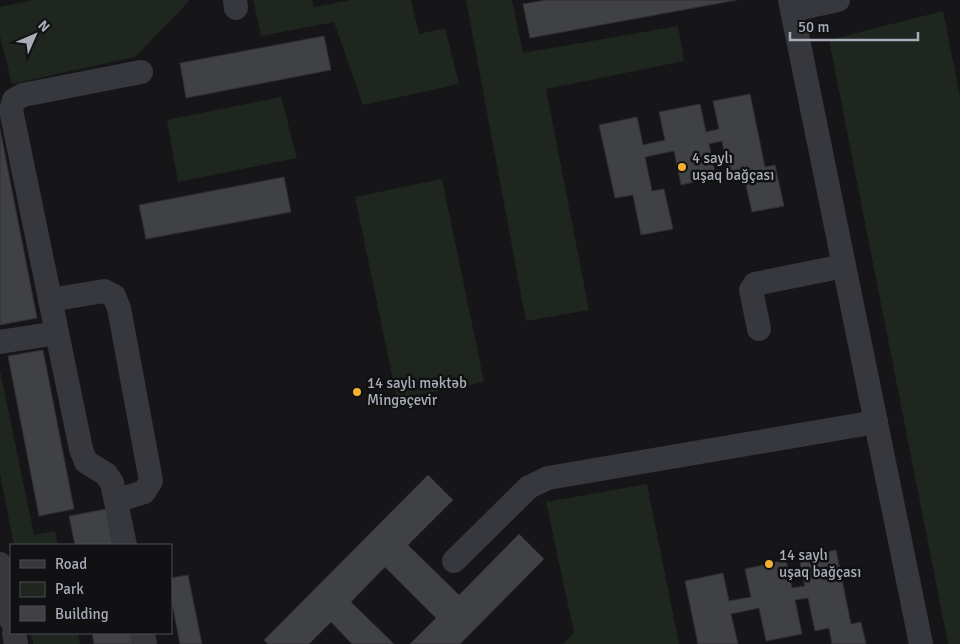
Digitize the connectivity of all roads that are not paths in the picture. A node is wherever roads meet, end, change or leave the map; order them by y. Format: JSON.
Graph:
{"nodes":[{"id":1,"x":838,"y":0,"type":"edge"},
{"id":2,"x":791,"y":5,"type":"edge"},
{"id":3,"x":141,"y":72,"type":"dead end"},
{"id":4,"x":844,"y":266,"type":"junction"},
{"id":5,"x":50,"y":300,"type":"junction"},
{"id":6,"x":759,"y":329,"type":"dead end"},
{"id":7,"x":58,"y":333,"type":"junction"},
{"id":8,"x":0,"y":342,"type":"edge"},
{"id":9,"x":876,"y":422,"type":"junction"},
{"id":10,"x":116,"y":501,"type":"junction"},
{"id":11,"x":125,"y":544,"type":"edge"},
{"id":12,"x":454,"y":561,"type":"dead end"},
{"id":13,"x":0,"y":564,"type":"edge"},
{"id":14,"x":10,"y":615,"type":"edge"},
{"id":15,"x":921,"y":644,"type":"edge"}],
"edges":[{"from":1,"to":2,"type":"street"},
{"from":2,"to":4,"type":"street"},
{"from":3,"to":5,"type":"street"},
{"from":4,"to":6,"type":"street"},
{"from":4,"to":9,"type":"street"},
{"from":5,"to":7,"type":"street"},
{"from":5,"to":10,"type":"street"},
{"from":7,"to":8,"type":"street"},
{"from":7,"to":10,"type":"street"},
{"from":9,"to":12,"type":"street"},
{"from":9,"to":15,"type":"street"},
{"from":10,"to":11,"type":"street"},
{"from":13,"to":14,"type":"street"}]}
